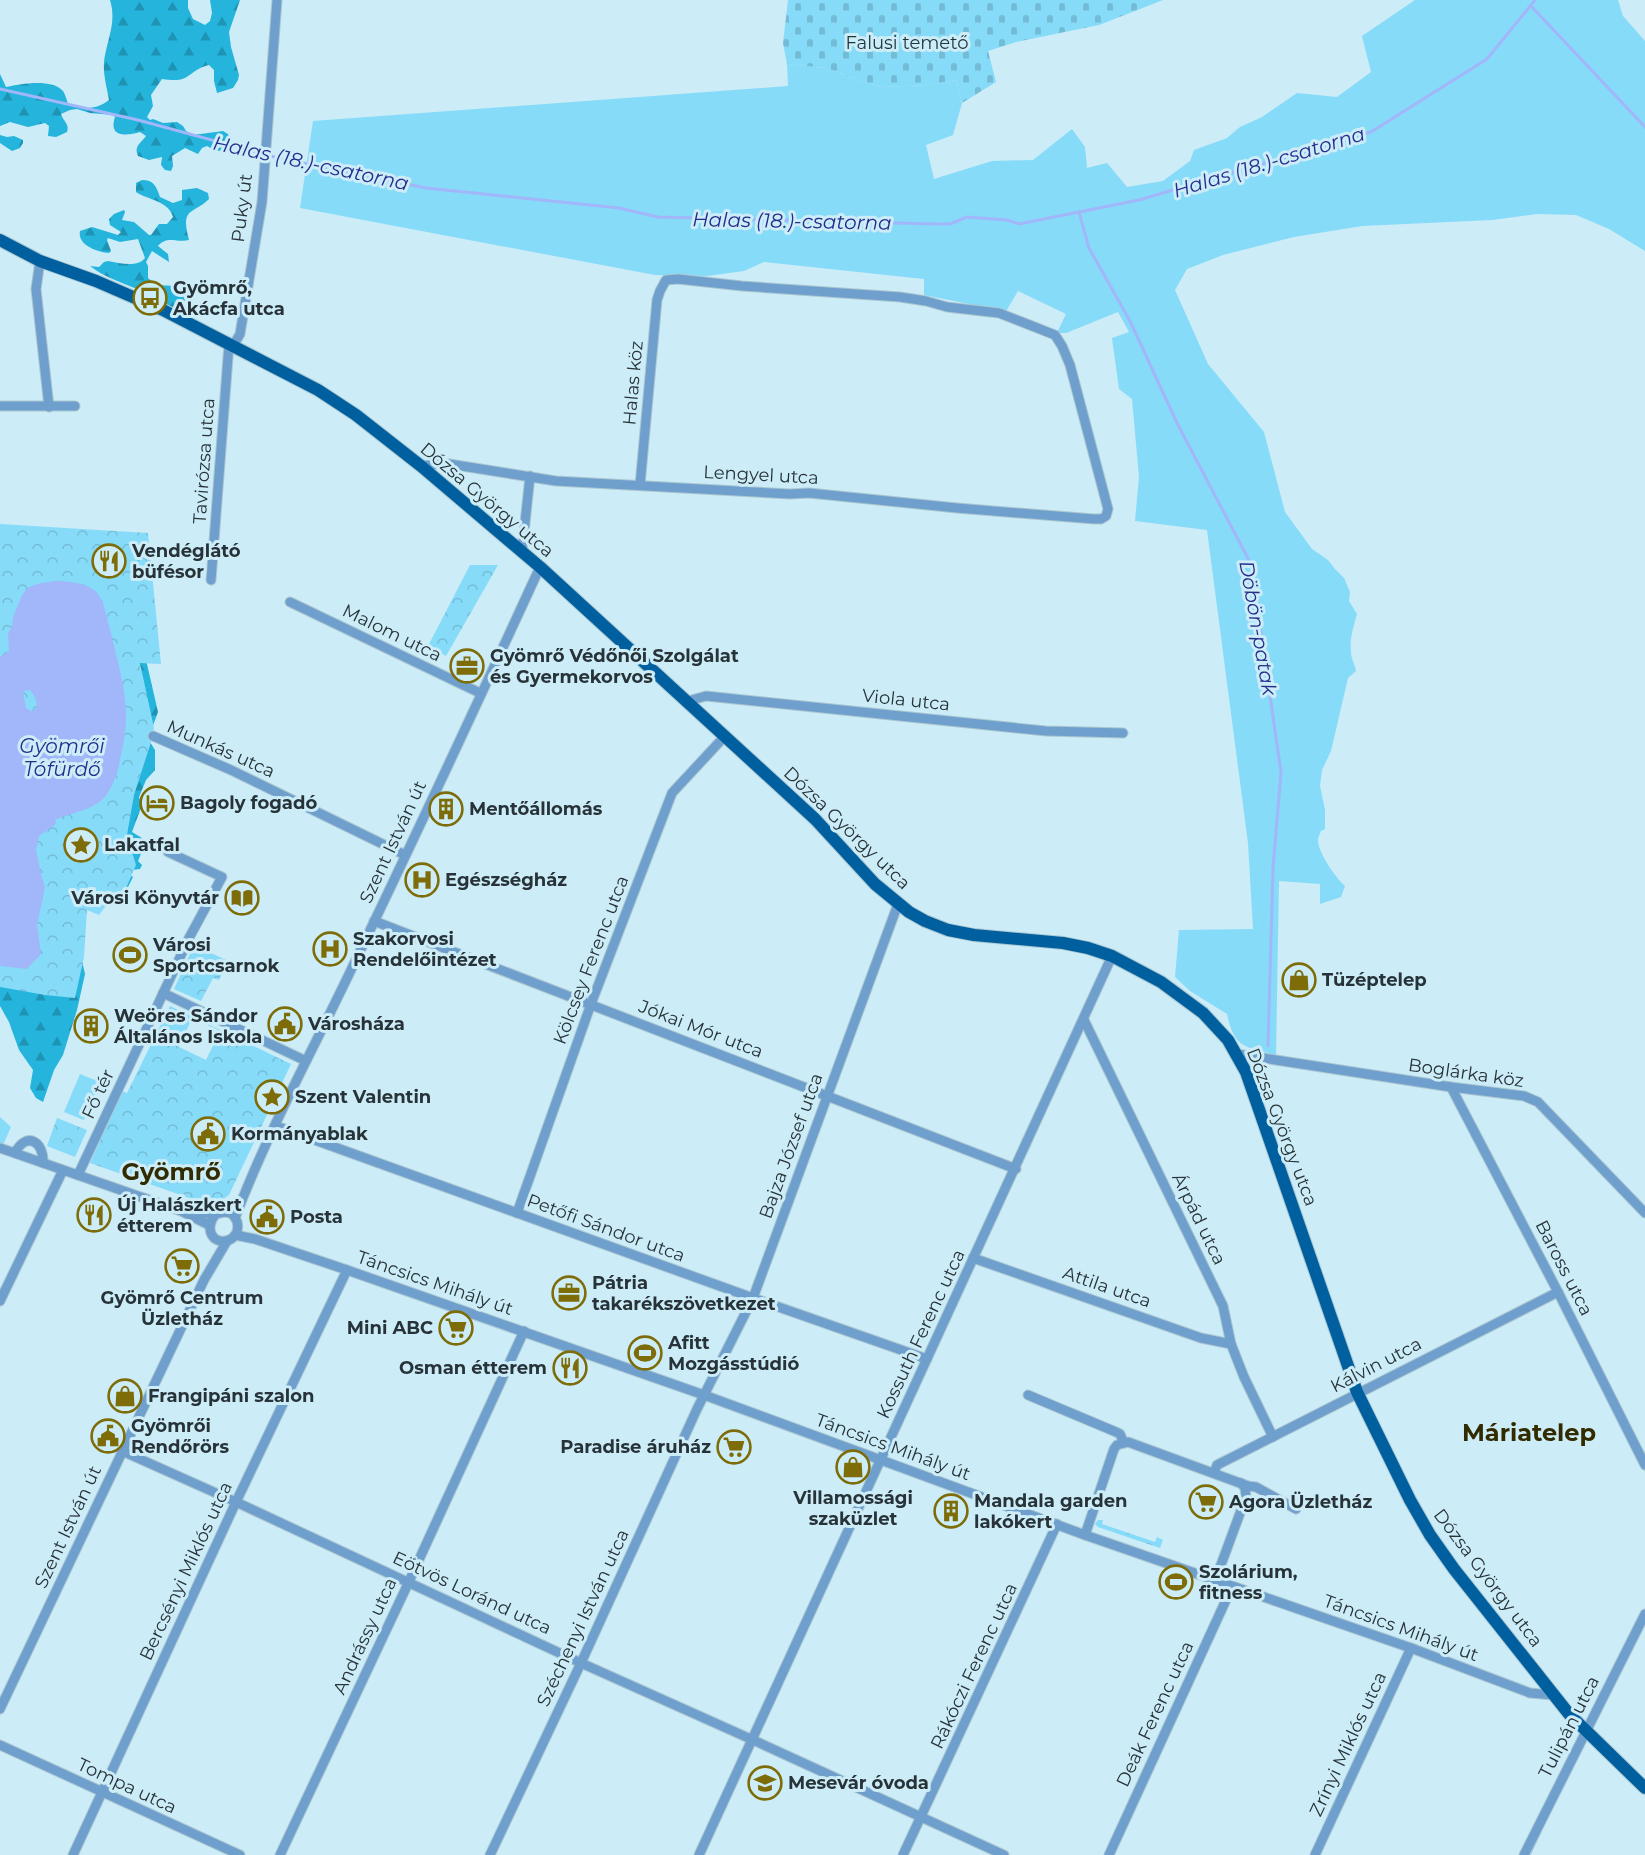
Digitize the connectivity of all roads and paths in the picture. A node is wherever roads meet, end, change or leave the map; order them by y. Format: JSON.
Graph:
{"nodes":[{"id":1,"x":277,"y":0,"type":"edge"},
{"id":2,"x":0,"y":240,"type":"edge"},
{"id":3,"x":40,"y":261,"type":"junction"},
{"id":4,"x":231,"y":345,"type":"junction"},
{"id":5,"x":0,"y":406,"type":"edge"},
{"id":6,"x":75,"y":406,"type":"dead end"},
{"id":7,"x":49,"y":407,"type":"junction"},
{"id":8,"x":421,"y":466,"type":"junction"},
{"id":9,"x":530,"y":476,"type":"junction"},
{"id":10,"x":640,"y":486,"type":"junction"},
{"id":11,"x":1101,"y":519,"type":"joint"},
{"id":12,"x":522,"y":551,"type":"junction"},
{"id":13,"x":540,"y":567,"type":"junction"},
{"id":14,"x":212,"y":580,"type":"dead end"},
{"id":15,"x":290,"y":602,"type":"dead end"},
{"id":16,"x":480,"y":693,"type":"junction"},
{"id":17,"x":688,"y":701,"type":"junction"},
{"id":18,"x":1123,"y":733,"type":"dead end"},
{"id":19,"x":153,"y":736,"type":"dead end"},
{"id":20,"x":725,"y":736,"type":"junction"},
{"id":21,"x":168,"y":852,"type":"dead end"},
{"id":22,"x":405,"y":855,"type":"junction"},
{"id":23,"x":898,"y":904,"type":"junction"},
{"id":24,"x":374,"y":921,"type":"junction"},
{"id":25,"x":1112,"y":956,"type":"junction"},
{"id":26,"x":163,"y":993,"type":"junction"},
{"id":27,"x":591,"y":1004,"type":"junction"},
{"id":28,"x":1084,"y":1020,"type":"junction"},
{"id":29,"x":1237,"y":1054,"type":"junction"},
{"id":30,"x":306,"y":1062,"type":"junction"},
{"id":31,"x":1451,"y":1087,"type":"junction"},
{"id":32,"x":826,"y":1095,"type":"junction"},
{"id":33,"x":276,"y":1126,"type":"junction"},
{"id":34,"x":0,"y":1148,"type":"edge"},
{"id":35,"x":15,"y":1153,"type":"junction"},
{"id":36,"x":43,"y":1163,"type":"junction"},
{"id":37,"x":1016,"y":1169,"type":"junction"},
{"id":38,"x":63,"y":1170,"type":"junction"},
{"id":39,"x":78,"y":1175,"type":"junction"},
{"id":40,"x":244,"y":1196,"type":"junction"},
{"id":41,"x":181,"y":1211,"type":"junction"},
{"id":42,"x":221,"y":1213,"type":"junction"},
{"id":43,"x":517,"y":1213,"type":"junction"},
{"id":44,"x":1645,"y":1213,"type":"edge"},
{"id":45,"x":209,"y":1225,"type":"junction"},
{"id":46,"x":234,"y":1230,"type":"junction"},
{"id":47,"x":214,"y":1237,"type":"junction"},
{"id":48,"x":973,"y":1258,"type":"junction"},
{"id":49,"x":213,"y":1262,"type":"junction"},
{"id":50,"x":347,"y":1270,"type":"junction"},
{"id":51,"x":1558,"y":1292,"type":"junction"},
{"id":52,"x":753,"y":1298,"type":"junction"},
{"id":53,"x":0,"y":1300,"type":"edge"},
{"id":54,"x":524,"y":1331,"type":"junction"},
{"id":55,"x":1231,"y":1344,"type":"junction"},
{"id":56,"x":927,"y":1359,"type":"junction"},
{"id":57,"x":1358,"y":1392,"type":"junction"},
{"id":58,"x":704,"y":1395,"type":"junction"},
{"id":59,"x":1028,"y":1395,"type":"dead end"},
{"id":60,"x":1273,"y":1437,"type":"junction"},
{"id":61,"x":1124,"y":1443,"type":"junction"},
{"id":62,"x":122,"y":1451,"type":"junction"},
{"id":63,"x":882,"y":1460,"type":"junction"},
{"id":64,"x":1645,"y":1464,"type":"edge"},
{"id":65,"x":1214,"y":1473,"type":"junction"},
{"id":66,"x":1241,"y":1483,"type":"junction"},
{"id":67,"x":236,"y":1502,"type":"junction"},
{"id":68,"x":1296,"y":1509,"type":"dead end"},
{"id":69,"x":1058,"y":1524,"type":"junction"},
{"id":70,"x":1084,"y":1535,"type":"junction"},
{"id":71,"x":1215,"y":1581,"type":"junction"},
{"id":72,"x":409,"y":1582,"type":"junction"},
{"id":73,"x":1232,"y":1587,"type":"junction"},
{"id":74,"x":1645,"y":1614,"type":"edge"},
{"id":75,"x":1411,"y":1648,"type":"junction"},
{"id":76,"x":581,"y":1663,"type":"junction"},
{"id":77,"x":1554,"y":1695,"type":"junction"},
{"id":78,"x":0,"y":1709,"type":"edge"},
{"id":79,"x":1585,"y":1731,"type":"junction"},
{"id":80,"x":753,"y":1740,"type":"junction"},
{"id":81,"x":0,"y":1745,"type":"edge"},
{"id":82,"x":1645,"y":1788,"type":"edge"},
{"id":83,"x":101,"y":1792,"type":"junction"},
{"id":84,"x":921,"y":1818,"type":"junction"},
{"id":85,"x":73,"y":1855,"type":"edge"},
{"id":86,"x":240,"y":1855,"type":"edge"},
{"id":87,"x":280,"y":1855,"type":"edge"},
{"id":88,"x":490,"y":1855,"type":"edge"},
{"id":89,"x":699,"y":1855,"type":"edge"},
{"id":90,"x":903,"y":1855,"type":"edge"},
{"id":91,"x":1004,"y":1855,"type":"edge"},
{"id":92,"x":1109,"y":1855,"type":"edge"},
{"id":93,"x":1315,"y":1855,"type":"edge"},
{"id":94,"x":1524,"y":1855,"type":"edge"}],
"edges":[{"from":1,"to":4,"type":"street","name":"Puky út"},
{"from":2,"to":3,"type":"main road","name":"Dózsa György utca"},
{"from":3,"to":4,"type":"main road","name":"Dózsa György utca"},
{"from":3,"to":7,"type":"street"},
{"from":4,"to":8,"type":"main road","name":"Dózsa György utca"},
{"from":4,"to":14,"type":"street","name":"Tavirózsa utca"},
{"from":5,"to":7,"type":"street"},
{"from":6,"to":7,"type":"street"},
{"from":8,"to":9,"type":"street","name":"Lengyel utca"},
{"from":8,"to":12,"type":"main road","name":"Dózsa György utca"},
{"from":9,"to":10,"type":"street","name":"Lengyel utca"},
{"from":9,"to":12,"type":"street"},
{"from":10,"to":11,"type":"street","name":"Lengyel utca"},
{"from":10,"to":11,"type":"street","name":"Halas köz"},
{"from":12,"to":13,"type":"main road","name":"Dózsa György utca"},
{"from":13,"to":16,"type":"street","name":"Szent István út"},
{"from":13,"to":17,"type":"main road","name":"Dózsa György utca"},
{"from":15,"to":16,"type":"street","name":"Malom utca"},
{"from":16,"to":22,"type":"street","name":"Szent István út"},
{"from":17,"to":18,"type":"street","name":"Viola utca"},
{"from":17,"to":20,"type":"main road","name":"Dózsa György utca"},
{"from":19,"to":22,"type":"street","name":"Munkás utca"},
{"from":20,"to":23,"type":"main road","name":"Dózsa György utca"},
{"from":20,"to":27,"type":"street","name":"Kölcsey Ferenc utca"},
{"from":21,"to":26,"type":"street","name":"Fő tér"},
{"from":22,"to":24,"type":"street","name":"Szent István út"},
{"from":23,"to":25,"type":"main road","name":"Dózsa György utca"},
{"from":23,"to":32,"type":"street","name":"Bajza József utca"},
{"from":24,"to":27,"type":"street","name":"Jókai Mór utca"},
{"from":24,"to":30,"type":"street","name":"Szent István út"},
{"from":25,"to":28,"type":"street","name":"Kossuth Ferenc utca"},
{"from":25,"to":29,"type":"main road","name":"Dózsa György utca"},
{"from":26,"to":30,"type":"street"},
{"from":26,"to":39,"type":"street","name":"Fő tér"},
{"from":27,"to":32,"type":"street","name":"Jókai Mór utca"},
{"from":27,"to":43,"type":"street","name":"Kölcsey Ferenc utca"},
{"from":28,"to":37,"type":"street","name":"Kossuth Ferenc utca"},
{"from":28,"to":55,"type":"street","name":"Árpád utca"},
{"from":29,"to":31,"type":"street","name":"Boglárka köz"},
{"from":29,"to":57,"type":"main road","name":"Dózsa György utca"},
{"from":30,"to":33,"type":"street","name":"Szent István út"},
{"from":31,"to":44,"type":"street","name":"Boglárka köz"},
{"from":31,"to":51,"type":"street","name":"Baross utca"},
{"from":32,"to":37,"type":"street","name":"Jókai Mór utca"},
{"from":32,"to":52,"type":"street","name":"Bajza József utca"},
{"from":33,"to":40,"type":"street","name":"Szent István út"},
{"from":33,"to":43,"type":"street","name":"Petőfi Sándor utca"},
{"from":34,"to":35,"type":"street"},
{"from":35,"to":36,"type":"street"},
{"from":35,"to":36,"type":"street"},
{"from":36,"to":38,"type":"street"},
{"from":37,"to":48,"type":"street","name":"Kossuth Ferenc utca"},
{"from":38,"to":39,"type":"street"},
{"from":38,"to":53,"type":"street"},
{"from":39,"to":41,"type":"street"},
{"from":40,"to":42,"type":"street","name":"Szent István út"},
{"from":40,"to":46,"type":"street","name":"Szent István út"},
{"from":41,"to":42,"type":"street"},
{"from":41,"to":45,"type":"street"},
{"from":42,"to":45,"type":"street"},
{"from":42,"to":46,"type":"street"},
{"from":43,"to":52,"type":"street","name":"Petőfi Sándor utca"},
{"from":45,"to":47,"type":"street"},
{"from":46,"to":47,"type":"street"},
{"from":46,"to":49,"type":"street","name":"Szent István út"},
{"from":46,"to":50,"type":"street","name":"Táncsics Mihály út"},
{"from":47,"to":49,"type":"street","name":"Szent István út"},
{"from":48,"to":55,"type":"street","name":"Attila utca"},
{"from":48,"to":56,"type":"street","name":"Kossuth Ferenc utca"},
{"from":49,"to":62,"type":"street","name":"Szent István út"},
{"from":50,"to":54,"type":"street","name":"Táncsics Mihály út"},
{"from":50,"to":67,"type":"street","name":"Bercsényi Miklós utca"},
{"from":51,"to":57,"type":"street","name":"Kálvin utca"},
{"from":51,"to":64,"type":"street","name":"Baross utca"},
{"from":52,"to":56,"type":"street","name":"Petőfi Sándor utca"},
{"from":52,"to":58,"type":"street","name":"Bajza József utca"},
{"from":54,"to":58,"type":"street","name":"Táncsics Mihály út"},
{"from":54,"to":72,"type":"street","name":"Andrássy utca"},
{"from":55,"to":60,"type":"street","name":"Árpád utca"},
{"from":56,"to":63,"type":"street","name":"Kossuth Ferenc utca"},
{"from":57,"to":60,"type":"street","name":"Kálvin utca"},
{"from":57,"to":77,"type":"main road","name":"Dózsa György utca"},
{"from":58,"to":63,"type":"street","name":"Táncsics Mihály út"},
{"from":58,"to":76,"type":"street","name":"Széchenyi István utca"},
{"from":59,"to":61,"type":"street"},
{"from":60,"to":65,"type":"street","name":"Kálvin utca"},
{"from":61,"to":65,"type":"street"},
{"from":61,"to":70,"type":"street"},
{"from":62,"to":67,"type":"street","name":"Eötvös Loránd utca"},
{"from":62,"to":78,"type":"street","name":"Szent István út"},
{"from":63,"to":69,"type":"street","name":"Táncsics Mihály út"},
{"from":63,"to":80,"type":"street","name":"Kossuth Ferenc utca"},
{"from":65,"to":66,"type":"street"},
{"from":66,"to":68,"type":"street"},
{"from":66,"to":71,"type":"street"},
{"from":67,"to":72,"type":"street","name":"Eötvös Loránd utca"},
{"from":67,"to":83,"type":"street","name":"Bercsényi Miklós utca"},
{"from":69,"to":70,"type":"street","name":"Táncsics Mihály út"},
{"from":69,"to":84,"type":"street","name":"Rákóczi Ferenc utca"},
{"from":70,"to":71,"type":"street","name":"Táncsics Mihály út"},
{"from":71,"to":73,"type":"street","name":"Táncsics Mihály út"},
{"from":72,"to":76,"type":"street","name":"Eötvös Loránd utca"},
{"from":72,"to":87,"type":"street","name":"Andrássy utca"},
{"from":73,"to":75,"type":"street","name":"Táncsics Mihály út"},
{"from":73,"to":92,"type":"street","name":"Deák Ferenc utca"},
{"from":74,"to":79,"type":"street","name":"Tulipán utca"},
{"from":75,"to":77,"type":"street","name":"Táncsics Mihály út"},
{"from":75,"to":93,"type":"street","name":"Zrínyi Miklós utca"},
{"from":76,"to":80,"type":"street","name":"Eötvös Loránd utca"},
{"from":76,"to":88,"type":"street","name":"Széchenyi István utca"},
{"from":77,"to":79,"type":"main road","name":"Dózsa György utca"},
{"from":79,"to":82,"type":"main road","name":"Dózsa György utca"},
{"from":79,"to":94,"type":"street","name":"Tulipán utca"},
{"from":80,"to":84,"type":"street","name":"Eötvös Loránd utca"},
{"from":80,"to":89,"type":"street","name":"Kossuth Ferenc utca"},
{"from":81,"to":83,"type":"street","name":"Tompa utca"},
{"from":83,"to":85,"type":"street","name":"Bercsényi Miklós utca"},
{"from":83,"to":86,"type":"street","name":"Tompa utca"},
{"from":84,"to":90,"type":"street","name":"Rákóczi Ferenc utca"},
{"from":84,"to":91,"type":"street","name":"Eötvös Loránd utca"}]}
